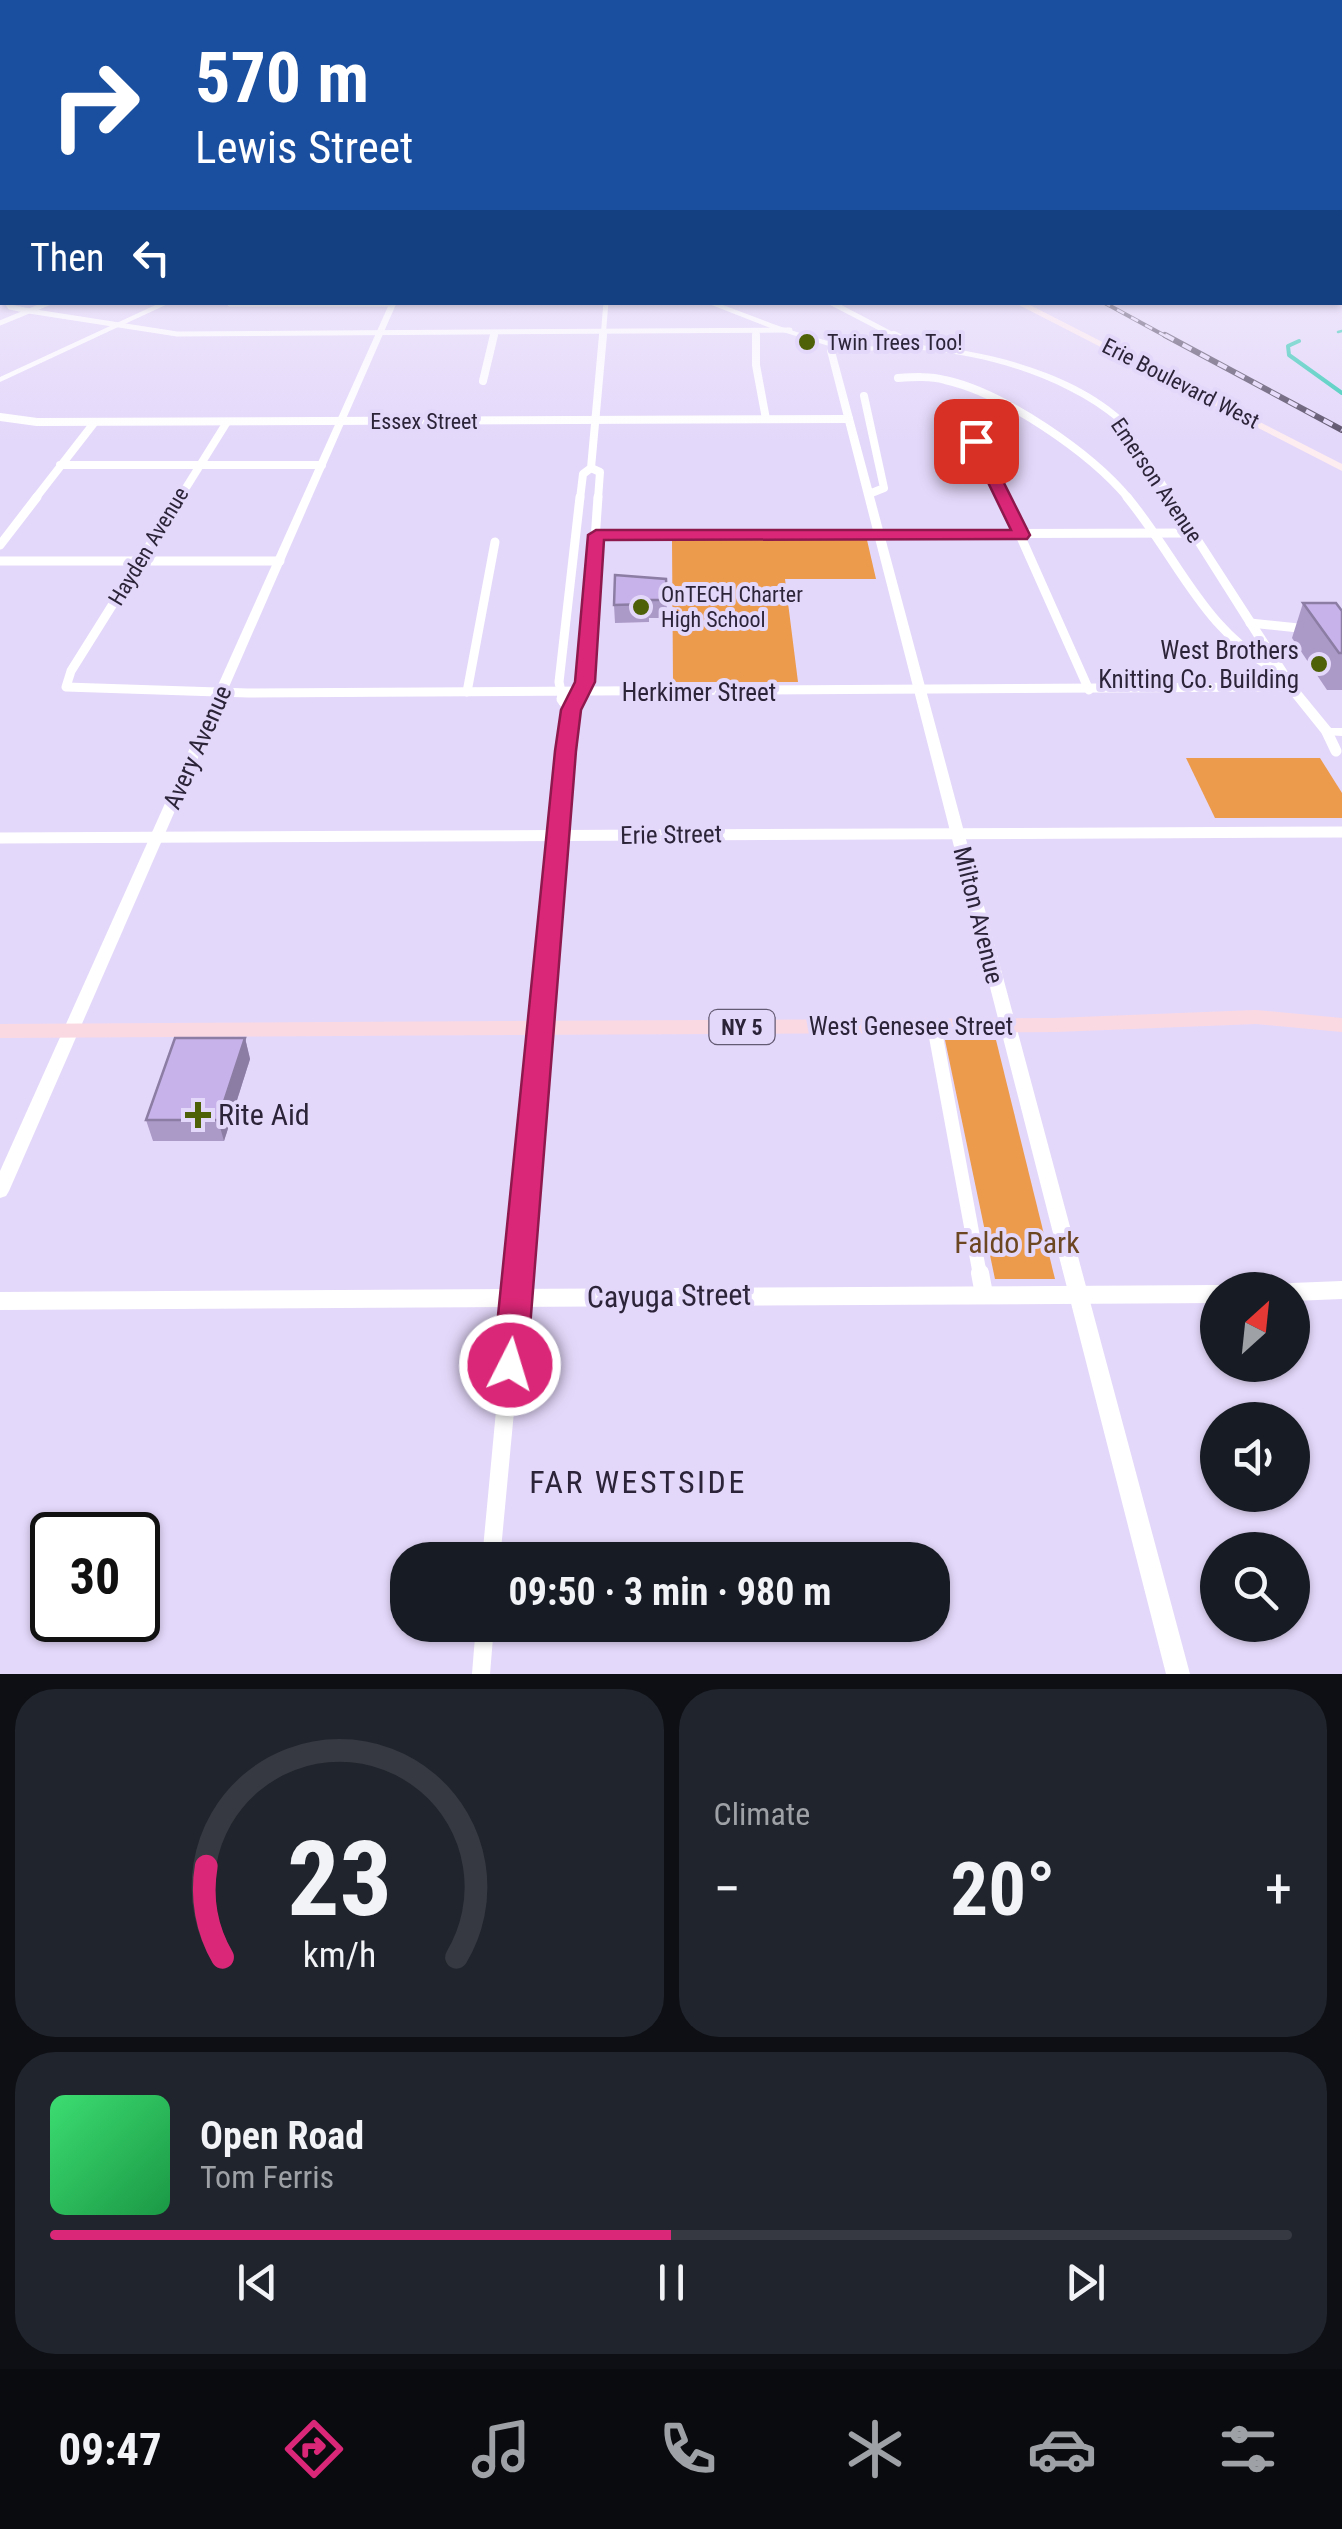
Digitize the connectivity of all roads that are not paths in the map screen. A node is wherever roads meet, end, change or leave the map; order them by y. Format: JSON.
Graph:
{"nodes":[{"id":1,"x":8,"y":305,"type":"edge"},
{"id":2,"x":44,"y":305,"type":"edge"},
{"id":3,"x":164,"y":305,"type":"edge"},
{"id":4,"x":393,"y":305,"type":"edge"},
{"id":5,"x":606,"y":305,"type":"edge"},
{"id":6,"x":717,"y":305,"type":"edge"},
{"id":7,"x":836,"y":305,"type":"edge"},
{"id":8,"x":1023,"y":305,"type":"edge"},
{"id":9,"x":29,"y":311,"type":"junction"},
{"id":10,"x":0,"y":323,"type":"edge"},
{"id":11,"x":118,"y":326,"type":"junction"},
{"id":12,"x":790,"y":330,"type":"junction"},
{"id":13,"x":603,"y":333,"type":"junction"},
{"id":14,"x":756,"y":333,"type":"junction"},
{"id":15,"x":380,"y":334,"type":"junction"},
{"id":16,"x":495,"y":334,"type":"junction"},
{"id":17,"x":834,"y":344,"type":"junction"},
{"id":18,"x":920,"y":348,"type":"junction"},
{"id":19,"x":898,"y":378,"type":"dead end"},
{"id":20,"x":0,"y":380,"type":"edge"},
{"id":21,"x":483,"y":380,"type":"dead end"},
{"id":22,"x":864,"y":396,"type":"dead end"},
{"id":23,"x":0,"y":417,"type":"edge"},
{"id":24,"x":964,"y":417,"type":"dead end"},
{"id":25,"x":766,"y":419,"type":"junction"},
{"id":26,"x":849,"y":419,"type":"junction"},
{"id":27,"x":595,"y":420,"type":"junction"},
{"id":28,"x":94,"y":422,"type":"junction"},
{"id":29,"x":228,"y":422,"type":"junction"},
{"id":30,"x":341,"y":422,"type":"junction"},
{"id":31,"x":199,"y":464,"type":"junction"},
{"id":32,"x":60,"y":465,"type":"junction"},
{"id":33,"x":322,"y":465,"type":"junction"},
{"id":34,"x":591,"y":468,"type":"junction"},
{"id":35,"x":1342,"y":468,"type":"edge"},
{"id":36,"x":869,"y":494,"type":"junction"},
{"id":37,"x":1194,"y":533,"type":"junction"},
{"id":38,"x":879,"y":534,"type":"junction"},
{"id":39,"x":1151,"y":534,"type":"junction"},
{"id":40,"x":596,"y":535,"type":"junction"},
{"id":41,"x":1022,"y":535,"type":"junction"},
{"id":42,"x":495,"y":542,"type":"dead end"},
{"id":43,"x":0,"y":545,"type":"edge"},
{"id":44,"x":0,"y":561,"type":"edge"},
{"id":45,"x":140,"y":561,"type":"junction"},
{"id":46,"x":280,"y":561,"type":"junction"},
{"id":47,"x":1250,"y":622,"type":"junction"},
{"id":48,"x":1324,"y":631,"type":"edge"},
{"id":49,"x":71,"y":671,"type":"joint"},
{"id":50,"x":1282,"y":674,"type":"junction"},
{"id":51,"x":1292,"y":688,"type":"junction"},
{"id":52,"x":1089,"y":690,"type":"junction"},
{"id":53,"x":222,"y":691,"type":"junction"},
{"id":54,"x":467,"y":692,"type":"junction"},
{"id":55,"x":559,"y":692,"type":"junction"},
{"id":56,"x":582,"y":692,"type":"junction"},
{"id":57,"x":920,"y":692,"type":"junction"},
{"id":58,"x":571,"y":710,"type":"junction"},
{"id":59,"x":1327,"y":732,"type":"junction"},
{"id":60,"x":1342,"y":732,"type":"edge"},
{"id":61,"x":1336,"y":751,"type":"dead end"},
{"id":62,"x":1342,"y":832,"type":"edge"},
{"id":63,"x":958,"y":833,"type":"junction"},
{"id":64,"x":558,"y":835,"type":"junction"},
{"id":65,"x":0,"y":838,"type":"edge"},
{"id":66,"x":157,"y":838,"type":"junction"},
{"id":67,"x":934,"y":1026,"type":"junction"},
{"id":68,"x":1007,"y":1026,"type":"junction"},
{"id":69,"x":1342,"y":1026,"type":"edge"},
{"id":70,"x":542,"y":1028,"type":"junction"},
{"id":71,"x":72,"y":1030,"type":"junction"},
{"id":72,"x":0,"y":1031,"type":"edge"},
{"id":73,"x":0,"y":1191,"type":"edge"},
{"id":74,"x":1342,"y":1290,"type":"edge"},
{"id":75,"x":1310,"y":1291,"type":"edge"},
{"id":76,"x":984,"y":1294,"type":"junction"},
{"id":77,"x":1078,"y":1294,"type":"junction"},
{"id":78,"x":1200,"y":1294,"type":"edge"},
{"id":79,"x":516,"y":1299,"type":"junction"},
{"id":80,"x":0,"y":1301,"type":"edge"},
{"id":81,"x":494,"y":1542,"type":"edge"},
{"id":82,"x":484,"y":1642,"type":"edge"},
{"id":83,"x":481,"y":1674,"type":"edge"},
{"id":84,"x":1178,"y":1674,"type":"edge"}],
"edges":[{"from":1,"to":9,"type":"street"},
{"from":2,"to":9,"type":"street"},
{"from":3,"to":11,"type":"street"},
{"from":4,"to":15,"type":"street","name":"Avery Avenue"},
{"from":5,"to":13,"type":"street"},
{"from":6,"to":12,"type":"street"},
{"from":7,"to":18,"type":"street","name":"Emerson Avenue"},
{"from":8,"to":35,"type":"main road","name":"Erie Boulevard West"},
{"from":9,"to":10,"type":"street"},
{"from":9,"to":11,"type":"street"},
{"from":11,"to":15,"type":"street"},
{"from":11,"to":20,"type":"street"},
{"from":12,"to":14,"type":"street"},
{"from":12,"to":17,"type":"street"},
{"from":13,"to":14,"type":"street"},
{"from":13,"to":16,"type":"street"},
{"from":13,"to":27,"type":"street"},
{"from":14,"to":25,"type":"street"},
{"from":15,"to":16,"type":"street"},
{"from":15,"to":30,"type":"street","name":"Avery Avenue"},
{"from":16,"to":21,"type":"street"},
{"from":17,"to":18,"type":"street"},
{"from":17,"to":26,"type":"street","name":"Milton Avenue"},
{"from":18,"to":37,"type":"street","name":"Emerson Avenue"},
{"from":19,"to":39,"type":"street"},
{"from":22,"to":36,"type":"street"},
{"from":23,"to":28,"type":"street","name":"Essex Street"},
{"from":24,"to":41,"type":"street"},
{"from":25,"to":26,"type":"street","name":"Essex Street"},
{"from":25,"to":27,"type":"street","name":"Essex Street"},
{"from":26,"to":36,"type":"street","name":"Milton Avenue"},
{"from":27,"to":30,"type":"street","name":"Essex Street"},
{"from":27,"to":34,"type":"street"},
{"from":28,"to":29,"type":"street","name":"Essex Street"},
{"from":28,"to":32,"type":"street"},
{"from":29,"to":30,"type":"street","name":"Essex Street"},
{"from":29,"to":31,"type":"street","name":"Hayden Avenue"},
{"from":30,"to":33,"type":"street","name":"Avery Avenue"},
{"from":31,"to":32,"type":"street"},
{"from":31,"to":33,"type":"street"},
{"from":31,"to":45,"type":"street","name":"Hayden Avenue"},
{"from":32,"to":43,"type":"street"},
{"from":33,"to":46,"type":"street","name":"Avery Avenue"},
{"from":34,"to":40,"type":"street"},
{"from":34,"to":55,"type":"street"},
{"from":36,"to":38,"type":"street","name":"Milton Avenue"},
{"from":37,"to":39,"type":"street"},
{"from":37,"to":47,"type":"street","name":"Emerson Avenue"},
{"from":38,"to":40,"type":"street"},
{"from":38,"to":41,"type":"street"},
{"from":38,"to":57,"type":"street","name":"Milton Avenue"},
{"from":39,"to":41,"type":"street"},
{"from":39,"to":50,"type":"street"},
{"from":40,"to":56,"type":"street"},
{"from":41,"to":52,"type":"street"},
{"from":42,"to":54,"type":"street"},
{"from":44,"to":45,"type":"street"},
{"from":45,"to":46,"type":"street"},
{"from":45,"to":49,"type":"street","name":"Hayden Avenue"},
{"from":46,"to":53,"type":"street","name":"Avery Avenue"},
{"from":47,"to":48,"type":"street"},
{"from":47,"to":50,"type":"street","name":"Emerson Avenue"},
{"from":49,"to":53,"type":"street","name":"Herkimer Street"},
{"from":50,"to":51,"type":"street","name":"Emerson Avenue"},
{"from":51,"to":52,"type":"street","name":"Herkimer Street"},
{"from":51,"to":59,"type":"street","name":"Emerson Avenue"},
{"from":52,"to":57,"type":"street","name":"Herkimer Street"},
{"from":53,"to":54,"type":"street","name":"Herkimer Street"},
{"from":53,"to":66,"type":"street","name":"Avery Avenue"},
{"from":54,"to":55,"type":"street","name":"Herkimer Street"},
{"from":55,"to":56,"type":"street","name":"Herkimer Street"},
{"from":55,"to":58,"type":"street"},
{"from":56,"to":57,"type":"street","name":"Herkimer Street"},
{"from":56,"to":58,"type":"street"},
{"from":57,"to":63,"type":"street","name":"Milton Avenue"},
{"from":58,"to":64,"type":"street"},
{"from":59,"to":60,"type":"street"},
{"from":59,"to":61,"type":"street","name":"Emerson Avenue"},
{"from":62,"to":63,"type":"street","name":"Erie Street"},
{"from":63,"to":64,"type":"street","name":"Erie Street"},
{"from":63,"to":68,"type":"street","name":"Milton Avenue"},
{"from":64,"to":66,"type":"street","name":"Erie Street"},
{"from":64,"to":70,"type":"street"},
{"from":65,"to":66,"type":"street","name":"Erie Street"},
{"from":66,"to":71,"type":"street","name":"Avery Avenue"},
{"from":67,"to":68,"type":"main road","name":"West Genesee Street","number":"NY 5"},
{"from":67,"to":70,"type":"main road","name":"West Genesee Street","number":"NY 5"},
{"from":67,"to":76,"type":"street"},
{"from":68,"to":69,"type":"main road","name":"West Genesee Street","number":"NY 5"},
{"from":68,"to":77,"type":"street","name":"Milton Avenue"},
{"from":70,"to":71,"type":"main road","name":"West Genesee Street","number":"NY 5"},
{"from":70,"to":79,"type":"street"},
{"from":71,"to":72,"type":"main road","name":"West Genesee Street","number":"NY 5"},
{"from":71,"to":73,"type":"street","name":"Avery Avenue"},
{"from":74,"to":75,"type":"street"},
{"from":76,"to":77,"type":"street","name":"Cayuga Street"},
{"from":76,"to":79,"type":"street","name":"Cayuga Street"},
{"from":77,"to":78,"type":"street","name":"Cayuga Street"},
{"from":77,"to":84,"type":"street","name":"Milton Avenue"},
{"from":79,"to":80,"type":"street","name":"Cayuga Street"},
{"from":79,"to":81,"type":"street"},
{"from":82,"to":83,"type":"street"}]}
